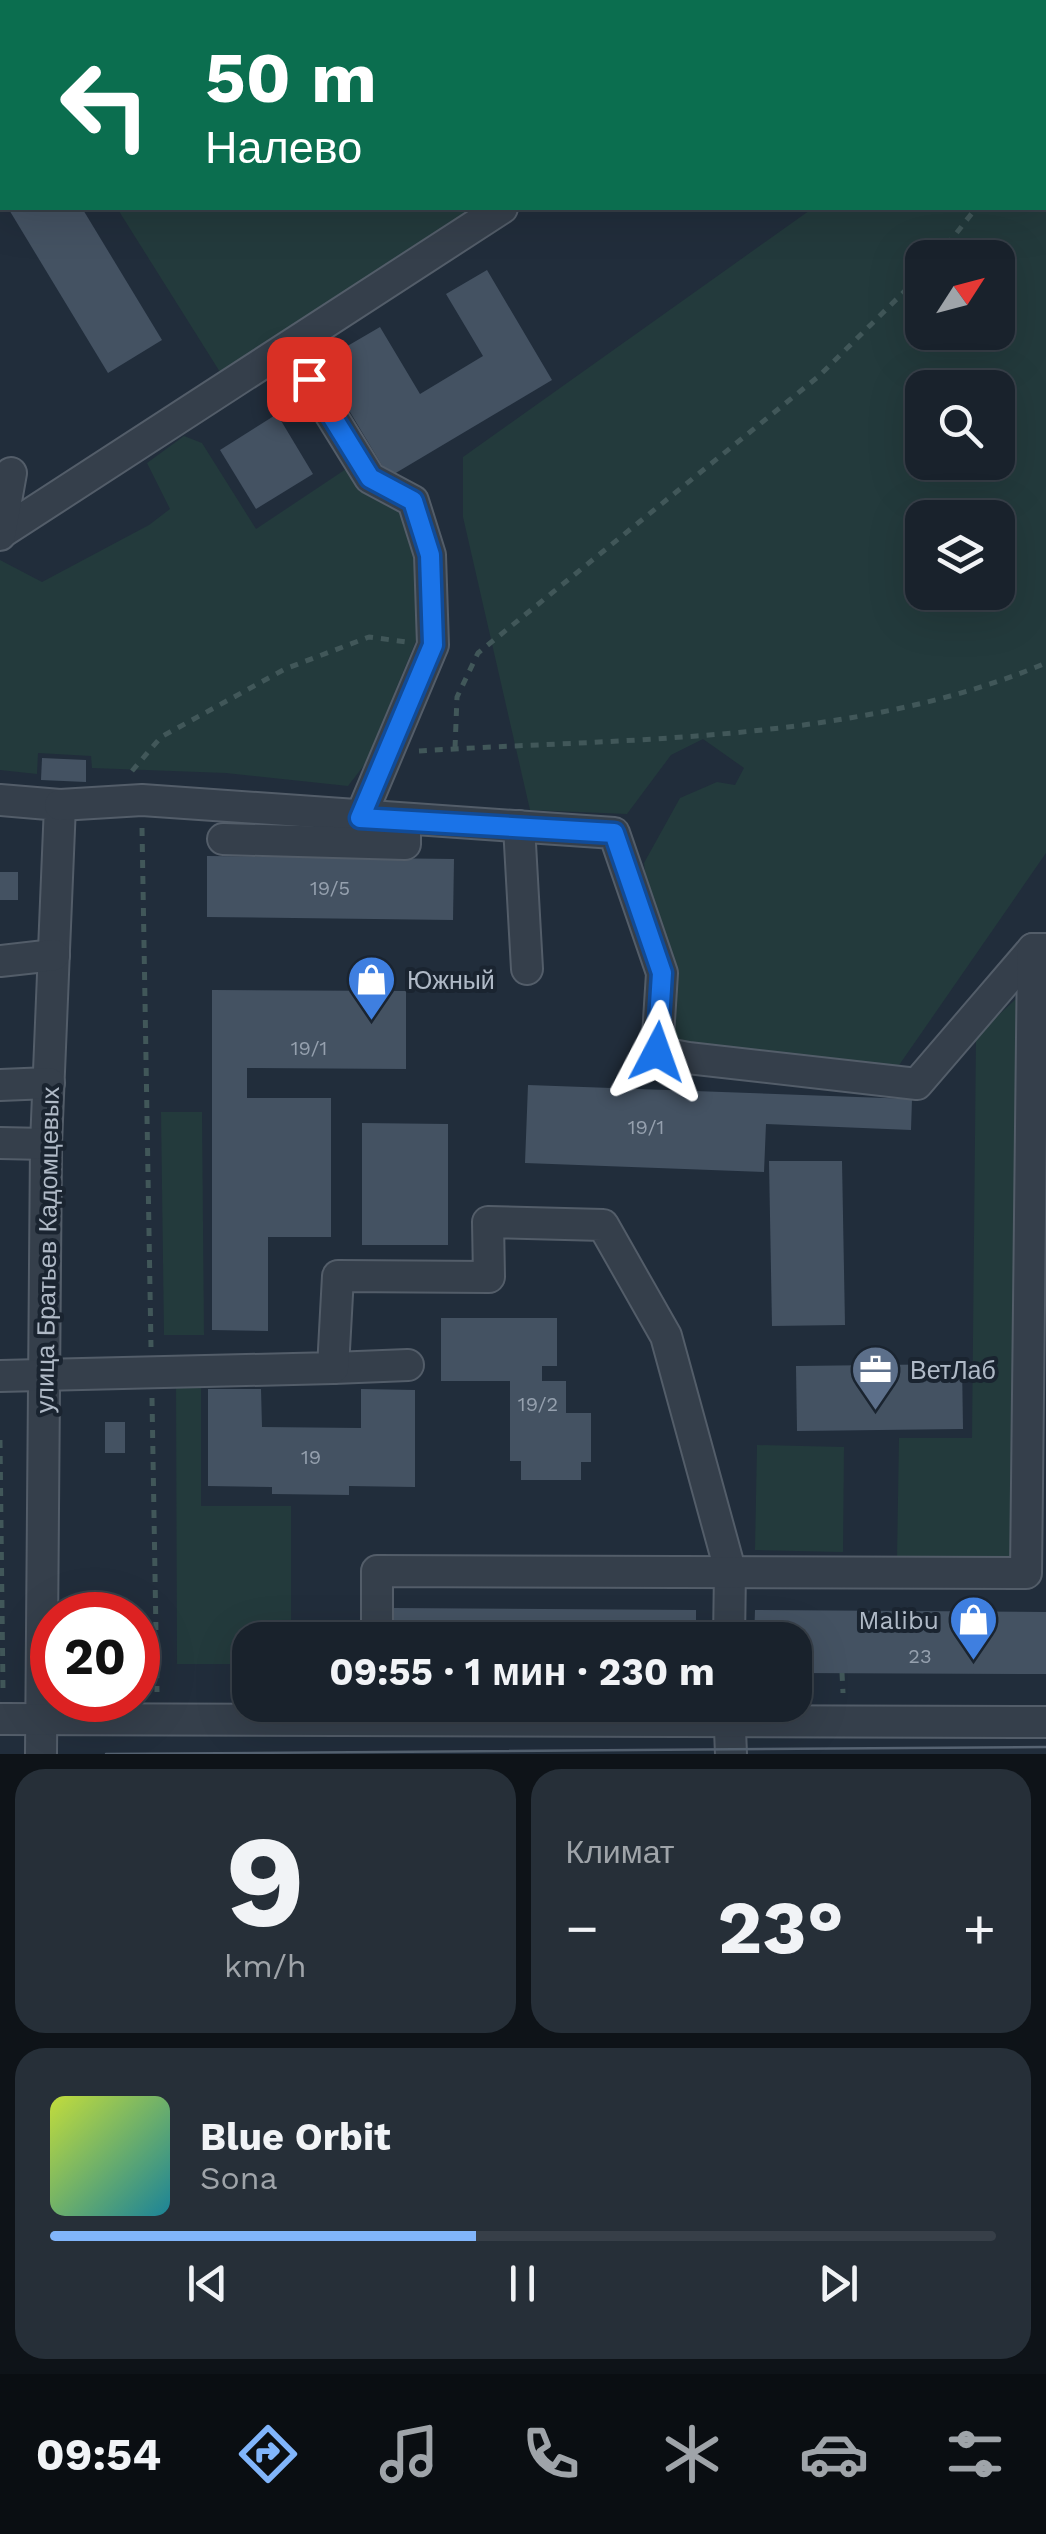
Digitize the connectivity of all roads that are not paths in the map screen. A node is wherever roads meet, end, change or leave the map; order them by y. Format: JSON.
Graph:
{"nodes":[{"id":1,"x":499,"y":210,"type":"edge"},
{"id":2,"x":288,"y":346,"type":"junction"},
{"id":3,"x":12,"y":473,"type":"dead end"},
{"id":4,"x":1,"y":534,"type":"edge"},
{"id":5,"x":0,"y":800,"type":"edge"},
{"id":6,"x":60,"y":805,"type":"junction"},
{"id":7,"x":360,"y":818,"type":"junction"},
{"id":8,"x":405,"y":821,"type":"junction"},
{"id":9,"x":519,"y":826,"type":"junction"},
{"id":10,"x":224,"y":839,"type":"dead end"},
{"id":11,"x":1040,"y":949,"type":"edge"},
{"id":12,"x":54,"y":955,"type":"junction"},
{"id":13,"x":0,"y":961,"type":"edge"},
{"id":14,"x":528,"y":969,"type":"dead end"},
{"id":15,"x":49,"y":1083,"type":"junction"},
{"id":16,"x":0,"y":1085,"type":"edge"},
{"id":17,"x":0,"y":1143,"type":"edge"},
{"id":18,"x":46,"y":1144,"type":"junction"},
{"id":19,"x":408,"y":1365,"type":"dead end"},
{"id":20,"x":333,"y":1368,"type":"junction"},
{"id":21,"x":0,"y":1376,"type":"edge"},
{"id":22,"x":44,"y":1376,"type":"junction"},
{"id":23,"x":730,"y":1570,"type":"junction"},
{"id":24,"x":43,"y":1592,"type":"edge"},
{"id":25,"x":377,"y":1622,"type":"edge"},
{"id":26,"x":729,"y":1622,"type":"edge"},
{"id":27,"x":1,"y":1709,"type":"edge"},
{"id":28,"x":232,"y":1715,"type":"edge"},
{"id":29,"x":812,"y":1715,"type":"edge"},
{"id":30,"x":30,"y":1717,"type":"edge"},
{"id":31,"x":160,"y":1717,"type":"edge"},
{"id":32,"x":43,"y":1722,"type":"edge"},
{"id":33,"x":729,"y":1722,"type":"edge"},
{"id":34,"x":1046,"y":1722,"type":"edge"},
{"id":35,"x":41,"y":1754,"type":"edge"},
{"id":36,"x":731,"y":1754,"type":"edge"}],
"edges":[{"from":1,"to":2,"type":"street"},
{"from":2,"to":4,"type":"street"},
{"from":2,"to":7,"type":"street"},
{"from":3,"to":4,"type":"street"},
{"from":5,"to":6,"type":"street"},
{"from":6,"to":7,"type":"street"},
{"from":6,"to":12,"type":"street","name":"улица Братьев Кадомцевых"},
{"from":7,"to":8,"type":"street"},
{"from":8,"to":9,"type":"street"},
{"from":8,"to":10,"type":"street"},
{"from":9,"to":11,"type":"street"},
{"from":9,"to":14,"type":"street"},
{"from":11,"to":23,"type":"street"},
{"from":12,"to":13,"type":"street"},
{"from":12,"to":15,"type":"street","name":"улица Братьев Кадомцевых"},
{"from":15,"to":16,"type":"street"},
{"from":15,"to":18,"type":"street","name":"улица Братьев Кадомцевых"},
{"from":17,"to":18,"type":"street"},
{"from":18,"to":22,"type":"street","name":"улица Братьев Кадомцевых"},
{"from":19,"to":20,"type":"street"},
{"from":20,"to":22,"type":"street"},
{"from":20,"to":23,"type":"street"},
{"from":21,"to":22,"type":"street"},
{"from":22,"to":24,"type":"street","name":"улица Братьев Кадомцевых"},
{"from":23,"to":25,"type":"street"},
{"from":23,"to":26,"type":"street"},
{"from":27,"to":30,"type":"street"},
{"from":28,"to":31,"type":"street"},
{"from":29,"to":34,"type":"street"},
{"from":32,"to":35,"type":"street","name":"улица Братьев Кадомцевых"},
{"from":33,"to":36,"type":"street"}]}
